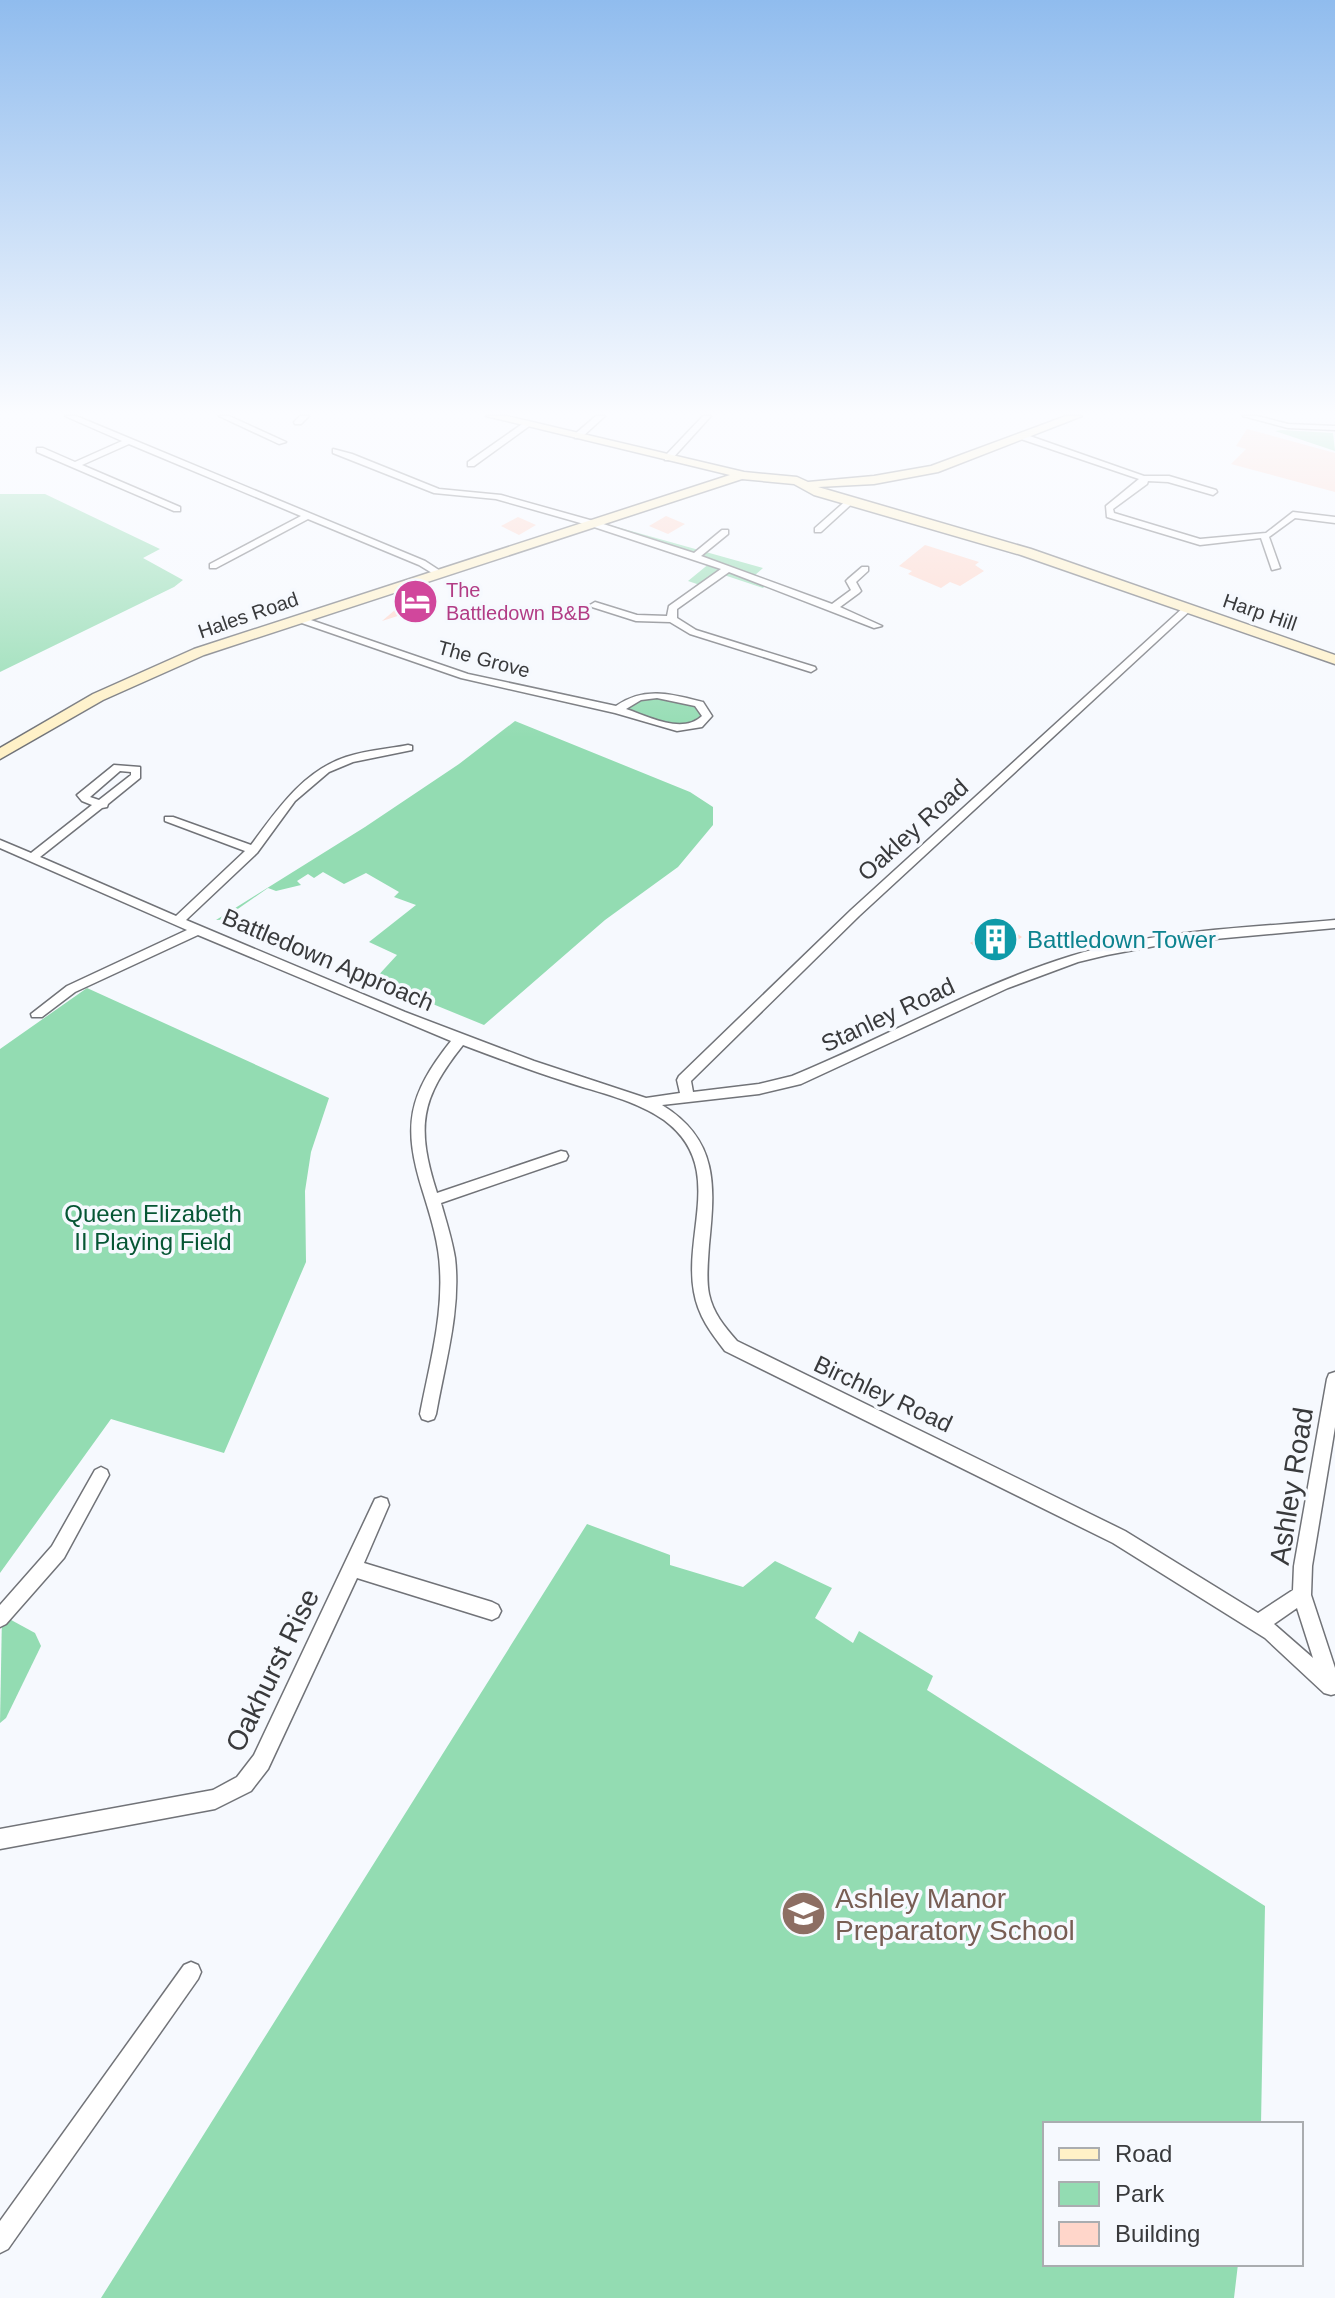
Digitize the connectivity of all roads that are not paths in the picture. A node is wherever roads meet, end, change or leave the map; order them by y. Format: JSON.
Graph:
{"nodes":[{"id":1,"x":293,"y":523,"type":"edge"},
{"id":2,"x":325,"y":523,"type":"edge"},
{"id":3,"x":584,"y":523,"type":"edge"},
{"id":4,"x":595,"y":523,"type":"edge"},
{"id":5,"x":826,"y":523,"type":"edge"},
{"id":6,"x":930,"y":523,"type":"edge"},
{"id":7,"x":1133,"y":523,"type":"edge"},
{"id":8,"x":1284,"y":523,"type":"edge"},
{"id":9,"x":590,"y":525,"type":"junction"},
{"id":10,"x":818,"y":530,"type":"dead end"},
{"id":11,"x":725,"y":532,"type":"dead end"},
{"id":12,"x":1264,"y":535,"type":"junction"},
{"id":13,"x":695,"y":557,"type":"junction"},
{"id":14,"x":213,"y":566,"type":"dead end"},
{"id":15,"x":729,"y":568,"type":"junction"},
{"id":16,"x":1275,"y":568,"type":"dead end"},
{"id":17,"x":865,"y":569,"type":"dead end"},
{"id":18,"x":440,"y":574,"type":"junction"},
{"id":19,"x":595,"y":605,"type":"dead end"},
{"id":20,"x":833,"y":608,"type":"junction"},
{"id":21,"x":1188,"y":608,"type":"junction"},
{"id":22,"x":299,"y":619,"type":"junction"},
{"id":23,"x":672,"y":619,"type":"junction"},
{"id":24,"x":877,"y":626,"type":"dead end"},
{"id":25,"x":1335,"y":660,"type":"edge"},
{"id":26,"x":811,"y":669,"type":"dead end"},
{"id":27,"x":618,"y":710,"type":"junction"},
{"id":28,"x":408,"y":748,"type":"dead end"},
{"id":29,"x":0,"y":754,"type":"edge"},
{"id":30,"x":103,"y":805,"type":"dead end"},
{"id":31,"x":169,"y":819,"type":"dead end"},
{"id":32,"x":0,"y":844,"type":"edge"},
{"id":33,"x":253,"y":850,"type":"junction"},
{"id":34,"x":32,"y":858,"type":"junction"},
{"id":35,"x":177,"y":922,"type":"junction"},
{"id":36,"x":1335,"y":924,"type":"edge"},
{"id":37,"x":197,"y":930,"type":"junction"},
{"id":38,"x":37,"y":1014,"type":"dead end"},
{"id":39,"x":460,"y":1039,"type":"junction"},
{"id":40,"x":687,"y":1095,"type":"junction"},
{"id":41,"x":645,"y":1103,"type":"junction"},
{"id":42,"x":561,"y":1156,"type":"dead end"},
{"id":43,"x":433,"y":1200,"type":"junction"},
{"id":44,"x":1335,"y":1379,"type":"edge"},
{"id":45,"x":428,"y":1414,"type":"dead end"},
{"id":46,"x":101,"y":1475,"type":"dead end"},
{"id":47,"x":381,"y":1505,"type":"dead end"},
{"id":48,"x":353,"y":1568,"type":"junction"},
{"id":49,"x":1302,"y":1595,"type":"junction"},
{"id":50,"x":492,"y":1611,"type":"dead end"},
{"id":51,"x":0,"y":1618,"type":"edge"},
{"id":52,"x":1259,"y":1623,"type":"junction"},
{"id":53,"x":1333,"y":1689,"type":"edge"},
{"id":54,"x":0,"y":1839,"type":"edge"},
{"id":55,"x":191,"y":1972,"type":"dead end"},
{"id":56,"x":0,"y":2241,"type":"edge"}],
"edges":[{"from":1,"to":14,"type":"street"},
{"from":2,"to":18,"type":"street"},
{"from":3,"to":9,"type":"street"},
{"from":4,"to":9,"type":"main road","name":"Hales Road"},
{"from":5,"to":10,"type":"street"},
{"from":6,"to":21,"type":"main road","name":"Harp Hill"},
{"from":7,"to":12,"type":"street"},
{"from":8,"to":12,"type":"street"},
{"from":9,"to":13,"type":"street"},
{"from":9,"to":18,"type":"main road","name":"Hales Road"},
{"from":11,"to":13,"type":"street"},
{"from":12,"to":16,"type":"street"},
{"from":13,"to":15,"type":"street"},
{"from":15,"to":20,"type":"street"},
{"from":15,"to":23,"type":"street"},
{"from":17,"to":20,"type":"street"},
{"from":18,"to":22,"type":"main road","name":"Hales Road"},
{"from":19,"to":23,"type":"street"},
{"from":20,"to":24,"type":"street"},
{"from":21,"to":25,"type":"main road","name":"Harp Hill"},
{"from":21,"to":40,"type":"street","name":"Oakley Road"},
{"from":22,"to":27,"type":"street","name":"The Grove"},
{"from":22,"to":29,"type":"main road","name":"Hales Road"},
{"from":23,"to":26,"type":"street"},
{"from":27,"to":27,"type":"street","name":"The Grove"},
{"from":28,"to":33,"type":"street"},
{"from":30,"to":34,"type":"street"},
{"from":31,"to":33,"type":"street"},
{"from":32,"to":34,"type":"street","name":"Battledown Approach"},
{"from":33,"to":35,"type":"street"},
{"from":34,"to":35,"type":"street","name":"Battledown Approach"},
{"from":35,"to":37,"type":"street","name":"Battledown Approach"},
{"from":36,"to":40,"type":"street","name":"Stanley Road"},
{"from":37,"to":38,"type":"street"},
{"from":37,"to":39,"type":"street","name":"Battledown Approach"},
{"from":39,"to":41,"type":"street","name":"Battledown Approach"},
{"from":39,"to":43,"type":"street"},
{"from":40,"to":41,"type":"street","name":"Stanley Road"},
{"from":41,"to":52,"type":"street","name":"Birchley Road"},
{"from":42,"to":43,"type":"street"},
{"from":43,"to":45,"type":"street"},
{"from":44,"to":49,"type":"street","name":"Ashley Road"},
{"from":46,"to":51,"type":"street"},
{"from":47,"to":48,"type":"street","name":"Oakhurst Rise"},
{"from":48,"to":50,"type":"street"},
{"from":48,"to":54,"type":"street","name":"Oakhurst Rise"},
{"from":49,"to":52,"type":"street"},
{"from":49,"to":53,"type":"street","name":"Ashley Road"},
{"from":52,"to":53,"type":"street","name":"Birchley Road"},
{"from":55,"to":56,"type":"street"}]}
